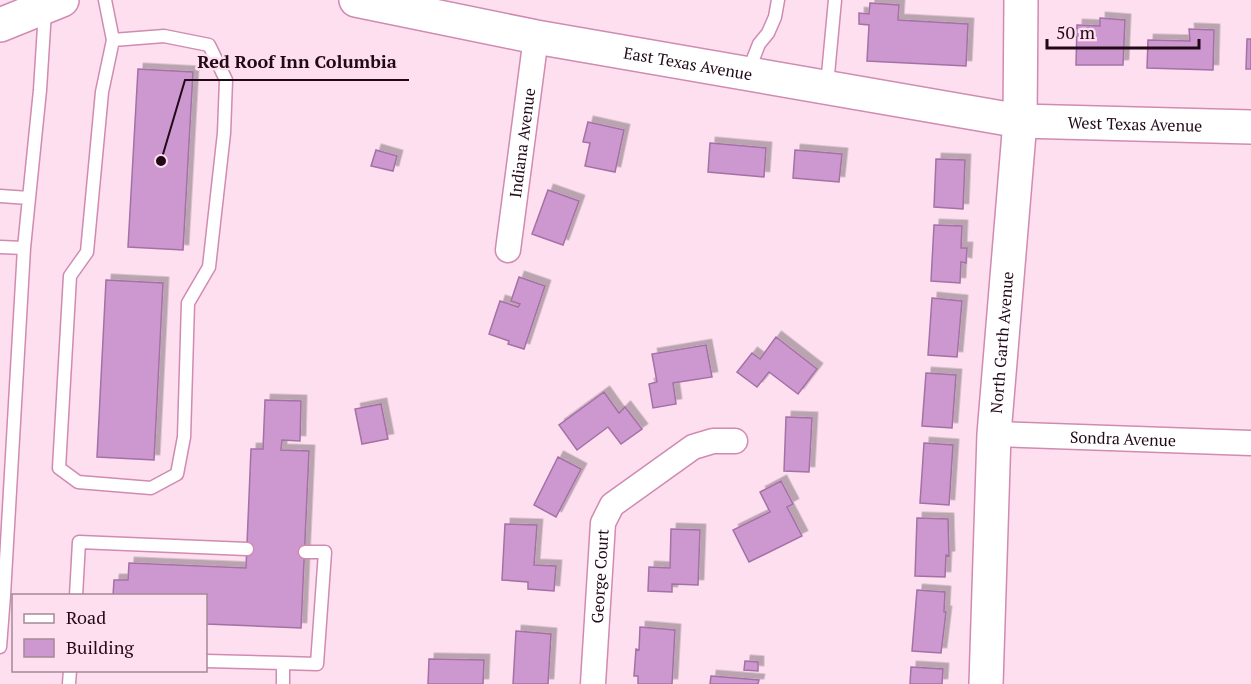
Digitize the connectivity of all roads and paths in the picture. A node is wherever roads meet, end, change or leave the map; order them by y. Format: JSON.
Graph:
{"nodes":[{"id":1,"x":105,"y":0,"type":"edge"},
{"id":2,"x":356,"y":0,"type":"edge"},
{"id":3,"x":778,"y":0,"type":"edge"},
{"id":4,"x":835,"y":0,"type":"edge"},
{"id":5,"x":1021,"y":0,"type":"edge"},
{"id":6,"x":44,"y":4,"type":"edge"},
{"id":7,"x":0,"y":25,"type":"edge"},
{"id":8,"x":536,"y":37,"type":"junction"},
{"id":9,"x":113,"y":40,"type":"junction"},
{"id":10,"x":748,"y":74,"type":"junction"},
{"id":11,"x":826,"y":87,"type":"junction"},
{"id":12,"x":1020,"y":121,"type":"junction"},
{"id":13,"x":1251,"y":127,"type":"edge"},
{"id":14,"x":0,"y":196,"type":"edge"},
{"id":15,"x":29,"y":198,"type":"junction"},
{"id":16,"x":0,"y":247,"type":"edge"},
{"id":17,"x":24,"y":248,"type":"junction"},
{"id":18,"x":508,"y":250,"type":"dead end"},
{"id":19,"x":994,"y":434,"type":"junction"},
{"id":20,"x":735,"y":441,"type":"dead end"},
{"id":21,"x":1251,"y":443,"type":"edge"},
{"id":22,"x":5,"y":459,"type":"edge"},
{"id":23,"x":246,"y":549,"type":"dead end"},
{"id":24,"x":305,"y":552,"type":"dead end"},
{"id":25,"x":76,"y":594,"type":"edge"},
{"id":26,"x":2,"y":595,"type":"edge"},
{"id":27,"x":0,"y":647,"type":"edge"},
{"id":28,"x":207,"y":661,"type":"edge"},
{"id":29,"x":283,"y":663,"type":"junction"},
{"id":30,"x":283,"y":684,"type":"edge"},
{"id":31,"x":593,"y":684,"type":"edge"},
{"id":32,"x":986,"y":684,"type":"edge"}],
"edges":[{"from":1,"to":9,"type":"lane"},
{"from":2,"to":8,"type":"street","name":"East Texas Avenue"},
{"from":3,"to":10,"type":"lane"},
{"from":4,"to":11,"type":"lane"},
{"from":5,"to":12,"type":"street","name":"North Garth Avenue"},
{"from":6,"to":7,"type":"street"},
{"from":6,"to":15,"type":"lane"},
{"from":8,"to":10,"type":"street","name":"East Texas Avenue"},
{"from":8,"to":18,"type":"street","name":"Indiana Avenue"},
{"from":9,"to":9,"type":"lane"},
{"from":10,"to":11,"type":"street","name":"East Texas Avenue"},
{"from":11,"to":12,"type":"street","name":"East Texas Avenue"},
{"from":12,"to":13,"type":"street","name":"West Texas Avenue"},
{"from":12,"to":19,"type":"street","name":"North Garth Avenue"},
{"from":14,"to":15,"type":"lane"},
{"from":15,"to":17,"type":"lane"},
{"from":16,"to":17,"type":"lane"},
{"from":17,"to":22,"type":"lane"},
{"from":19,"to":21,"type":"street","name":"Sondra Avenue"},
{"from":19,"to":32,"type":"street","name":"North Garth Avenue"},
{"from":20,"to":31,"type":"street","name":"George Court"},
{"from":22,"to":26,"type":"lane"},
{"from":23,"to":25,"type":"lane"},
{"from":24,"to":29,"type":"lane"},
{"from":26,"to":27,"type":"lane"},
{"from":28,"to":29,"type":"lane"},
{"from":29,"to":30,"type":"lane"}]}
